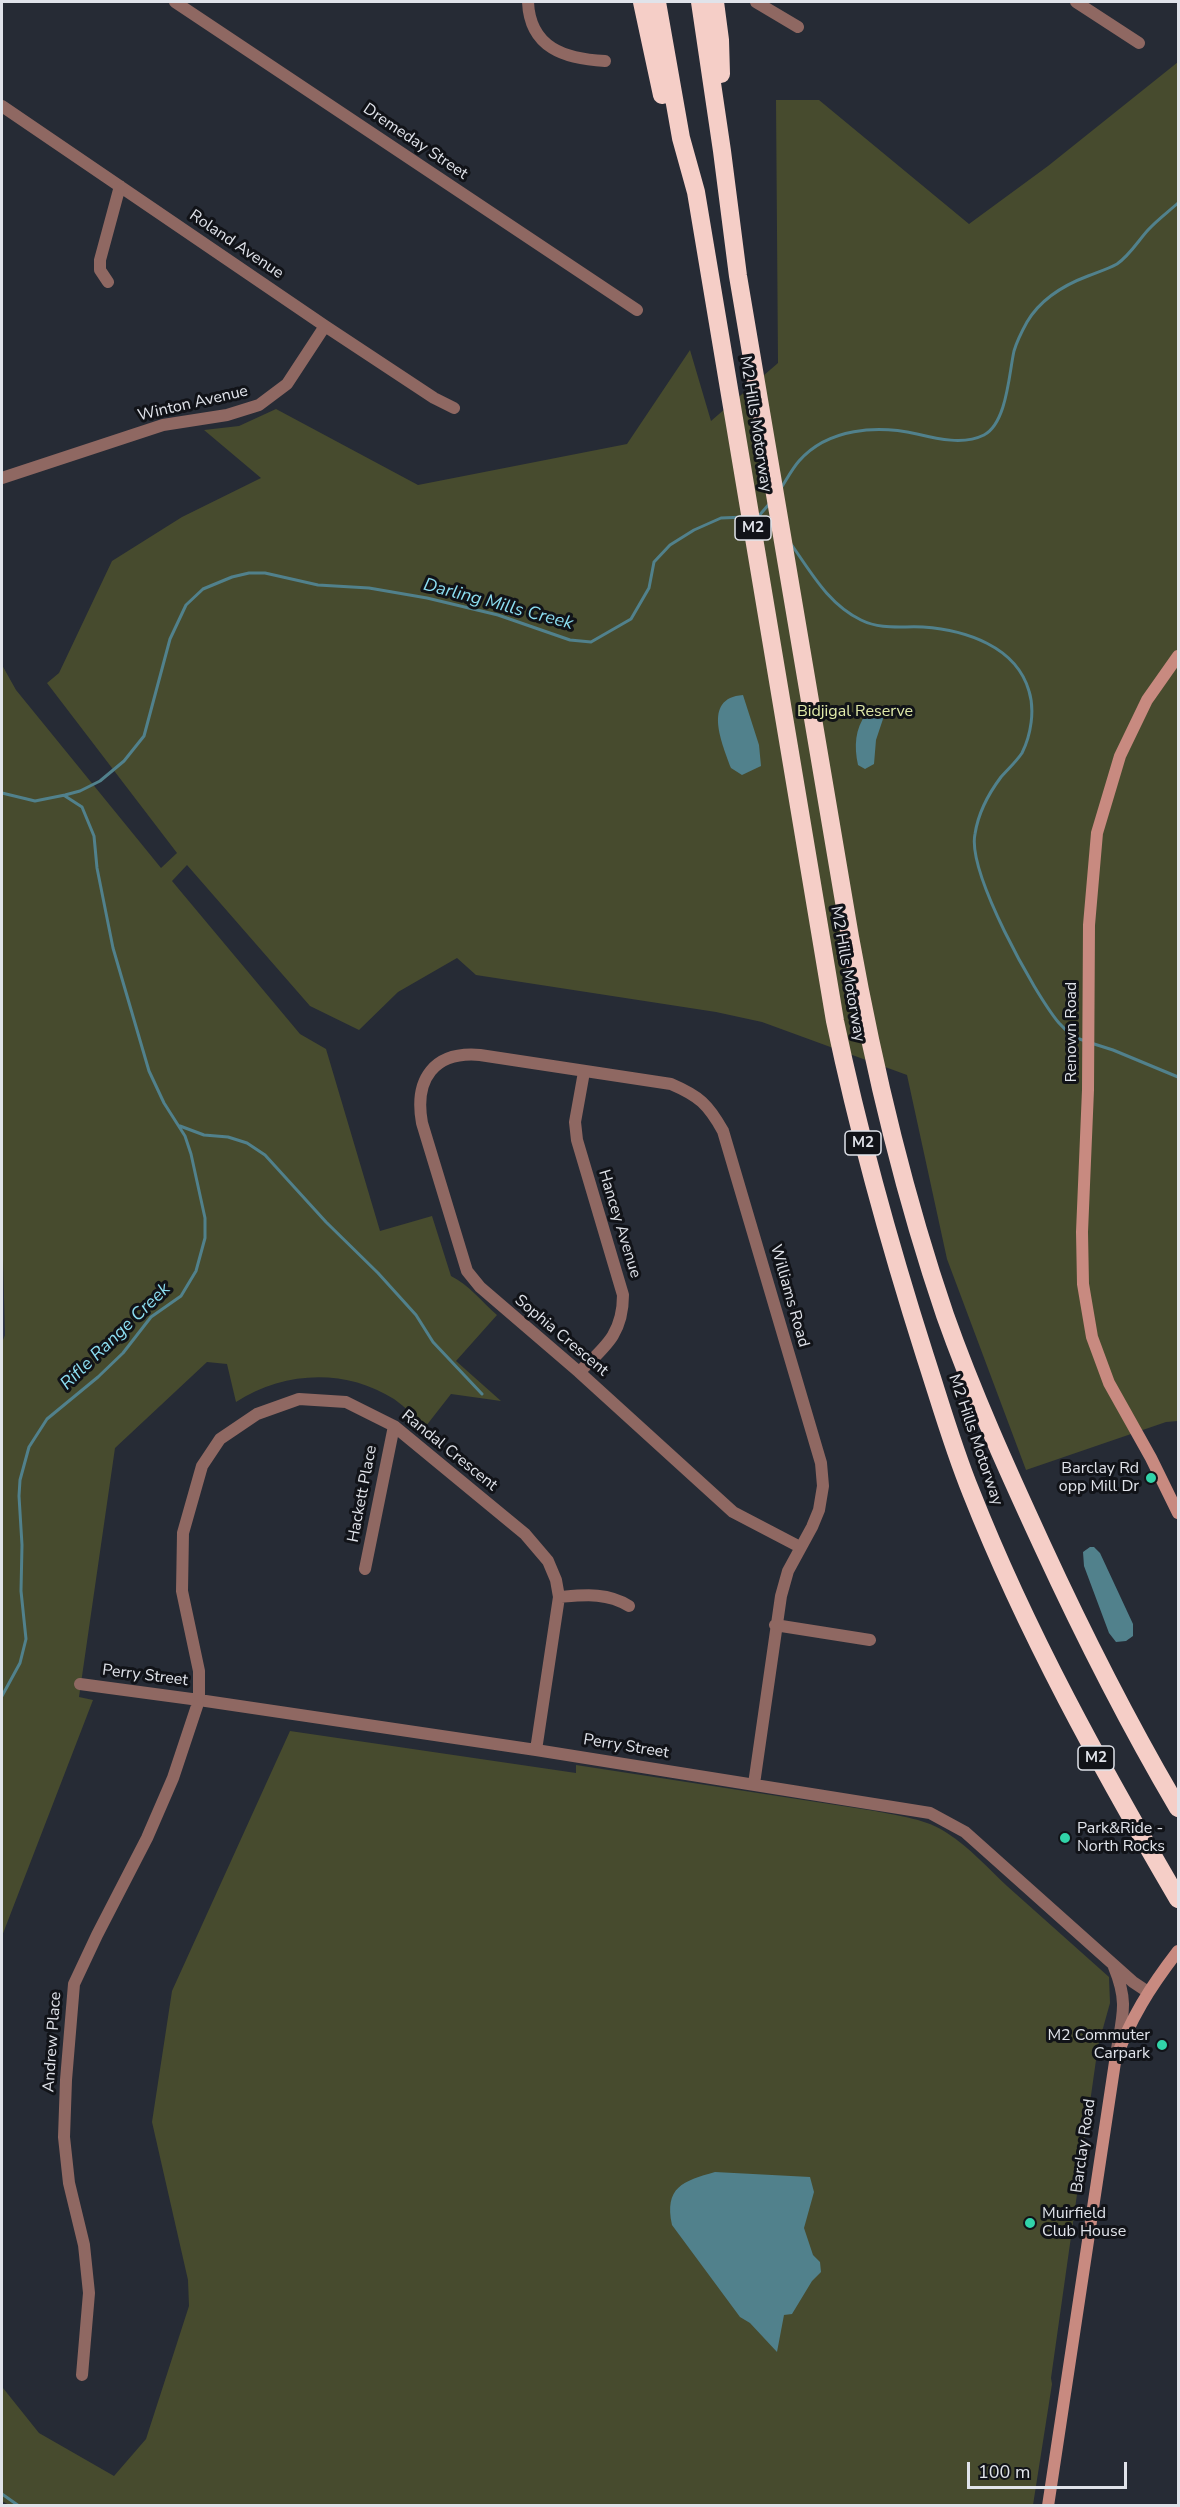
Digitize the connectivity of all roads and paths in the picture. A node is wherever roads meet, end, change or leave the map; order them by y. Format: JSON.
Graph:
{"nodes":[{"id":1,"x":175,"y":2,"type":"edge"},
{"id":2,"x":528,"y":2,"type":"edge"},
{"id":3,"x":642,"y":2,"type":"edge"},
{"id":4,"x":657,"y":2,"type":"edge"},
{"id":5,"x":700,"y":2,"type":"edge"},
{"id":6,"x":715,"y":2,"type":"edge"},
{"id":7,"x":756,"y":2,"type":"edge"},
{"id":8,"x":1076,"y":2,"type":"edge"},
{"id":9,"x":798,"y":27,"type":"dead end"},
{"id":10,"x":1139,"y":43,"type":"dead end"},
{"id":11,"x":605,"y":61,"type":"dead end"},
{"id":12,"x":2,"y":106,"type":"edge"},
{"id":13,"x":722,"y":151,"type":"junction"},
{"id":14,"x":120,"y":186,"type":"junction"},
{"id":15,"x":705,"y":247,"type":"junction"},
{"id":16,"x":108,"y":282,"type":"dead end"},
{"id":17,"x":637,"y":310,"type":"dead end"},
{"id":18,"x":325,"y":326,"type":"junction"},
{"id":19,"x":454,"y":408,"type":"dead end"},
{"id":20,"x":2,"y":478,"type":"edge"},
{"id":21,"x":1179,"y":656,"type":"edge"},
{"id":22,"x":584,"y":1072,"type":"junction"},
{"id":23,"x":429,"y":1073,"type":"joint"},
{"id":24,"x":579,"y":1372,"type":"junction"},
{"id":25,"x":393,"y":1426,"type":"junction"},
{"id":26,"x":1179,"y":1513,"type":"edge"},
{"id":27,"x":800,"y":1547,"type":"junction"},
{"id":28,"x":365,"y":1569,"type":"dead end"},
{"id":29,"x":559,"y":1597,"type":"junction"},
{"id":30,"x":629,"y":1606,"type":"dead end"},
{"id":31,"x":775,"y":1625,"type":"junction"},
{"id":32,"x":870,"y":1640,"type":"dead end"},
{"id":33,"x":80,"y":1684,"type":"dead end"},
{"id":34,"x":200,"y":1700,"type":"junction"},
{"id":35,"x":536,"y":1750,"type":"junction"},
{"id":36,"x":754,"y":1784,"type":"junction"},
{"id":37,"x":1179,"y":1808,"type":"edge"},
{"id":38,"x":1179,"y":1899,"type":"edge"},
{"id":39,"x":1179,"y":1951,"type":"edge"},
{"id":40,"x":1114,"y":1965,"type":"junction"},
{"id":41,"x":1148,"y":1992,"type":"junction"},
{"id":42,"x":1115,"y":2062,"type":"junction"},
{"id":43,"x":82,"y":2375,"type":"dead end"},
{"id":44,"x":1048,"y":2505,"type":"edge"}],
"edges":[{"from":1,"to":17,"type":"street","name":"Dremeday Street"},
{"from":2,"to":11,"type":"street"},
{"from":3,"to":15,"type":"highway"},
{"from":4,"to":15,"type":"highway","name":"M2 Hills Motorway","number":"M2"},
{"from":5,"to":13,"type":"highway","name":"M2 Hills Motorway","number":"M2"},
{"from":6,"to":13,"type":"highway"},
{"from":7,"to":9,"type":"street"},
{"from":8,"to":10,"type":"street"},
{"from":12,"to":14,"type":"street","name":"Roland Avenue"},
{"from":13,"to":37,"type":"highway","name":"M2 Hills Motorway","number":"M2"},
{"from":14,"to":16,"type":"street"},
{"from":14,"to":18,"type":"street","name":"Roland Avenue"},
{"from":15,"to":38,"type":"highway","name":"M2 Hills Motorway","number":"M2"},
{"from":18,"to":19,"type":"street","name":"Roland Avenue"},
{"from":18,"to":20,"type":"street","name":"Winton Avenue"},
{"from":21,"to":26,"type":"main road","name":"Renown Road"},
{"from":22,"to":23,"type":"street","name":"Williams Road"},
{"from":22,"to":24,"type":"street","name":"Hancey Avenue"},
{"from":22,"to":27,"type":"street","name":"Williams Road"},
{"from":23,"to":24,"type":"street","name":"Sophia Crescent"},
{"from":24,"to":27,"type":"street","name":"Sophia Crescent"},
{"from":25,"to":28,"type":"street","name":"Hackett Place"},
{"from":25,"to":29,"type":"street","name":"Randal Crescent"},
{"from":25,"to":34,"type":"street","name":"Randal Crescent"},
{"from":27,"to":31,"type":"street","name":"Williams Road"},
{"from":29,"to":30,"type":"street"},
{"from":29,"to":35,"type":"street","name":"Randal Crescent"},
{"from":31,"to":32,"type":"street"},
{"from":31,"to":36,"type":"street","name":"Williams Road"},
{"from":33,"to":34,"type":"street","name":"Perry Street"},
{"from":34,"to":35,"type":"street","name":"Perry Street"},
{"from":34,"to":43,"type":"street","name":"Andrew Place"},
{"from":35,"to":36,"type":"street","name":"Perry Street"},
{"from":36,"to":40,"type":"street","name":"Perry Street"},
{"from":39,"to":41,"type":"main road","name":"Barclay Road"},
{"from":40,"to":41,"type":"street","name":"Perry Street"},
{"from":40,"to":42,"type":"street","name":"Perry Street"},
{"from":41,"to":42,"type":"main road","name":"Barclay Road"},
{"from":42,"to":44,"type":"main road","name":"Barclay Road"}]}
